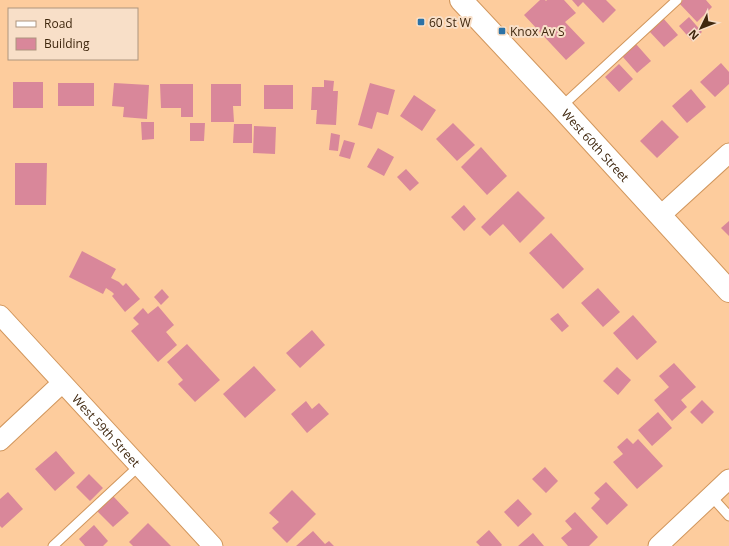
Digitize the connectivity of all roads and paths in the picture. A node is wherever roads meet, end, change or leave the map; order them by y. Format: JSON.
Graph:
{"nodes":[{"id":1,"x":461,"y":0,"type":"edge"},
{"id":2,"x":677,"y":0,"type":"edge"},
{"id":3,"x":561,"y":107,"type":"junction"},
{"id":4,"x":729,"y":153,"type":"edge"},
{"id":5,"x":660,"y":216,"type":"junction"},
{"id":6,"x":729,"y":291,"type":"edge"},
{"id":7,"x":0,"y":315,"type":"edge"},
{"id":8,"x":62,"y":383,"type":"junction"},
{"id":9,"x":0,"y":441,"type":"edge"},
{"id":10,"x":139,"y":466,"type":"junction"},
{"id":11,"x":729,"y":479,"type":"edge"},
{"id":12,"x":711,"y":496,"type":"junction"},
{"id":13,"x":729,"y":516,"type":"edge"},
{"id":14,"x":53,"y":546,"type":"edge"},
{"id":15,"x":213,"y":546,"type":"edge"},
{"id":16,"x":658,"y":546,"type":"edge"}],
"edges":[{"from":1,"to":3,"type":"street","name":"West 60th Street"},
{"from":2,"to":3,"type":"lane"},
{"from":3,"to":5,"type":"street","name":"West 60th Street"},
{"from":4,"to":5,"type":"street"},
{"from":5,"to":6,"type":"street","name":"West 60th Street"},
{"from":7,"to":8,"type":"street","name":"West 59th Street"},
{"from":8,"to":9,"type":"street"},
{"from":8,"to":10,"type":"street","name":"West 59th Street"},
{"from":10,"to":14,"type":"lane"},
{"from":10,"to":15,"type":"street","name":"West 59th Street"},
{"from":11,"to":12,"type":"street"},
{"from":12,"to":13,"type":"lane"},
{"from":12,"to":16,"type":"street"}]}
